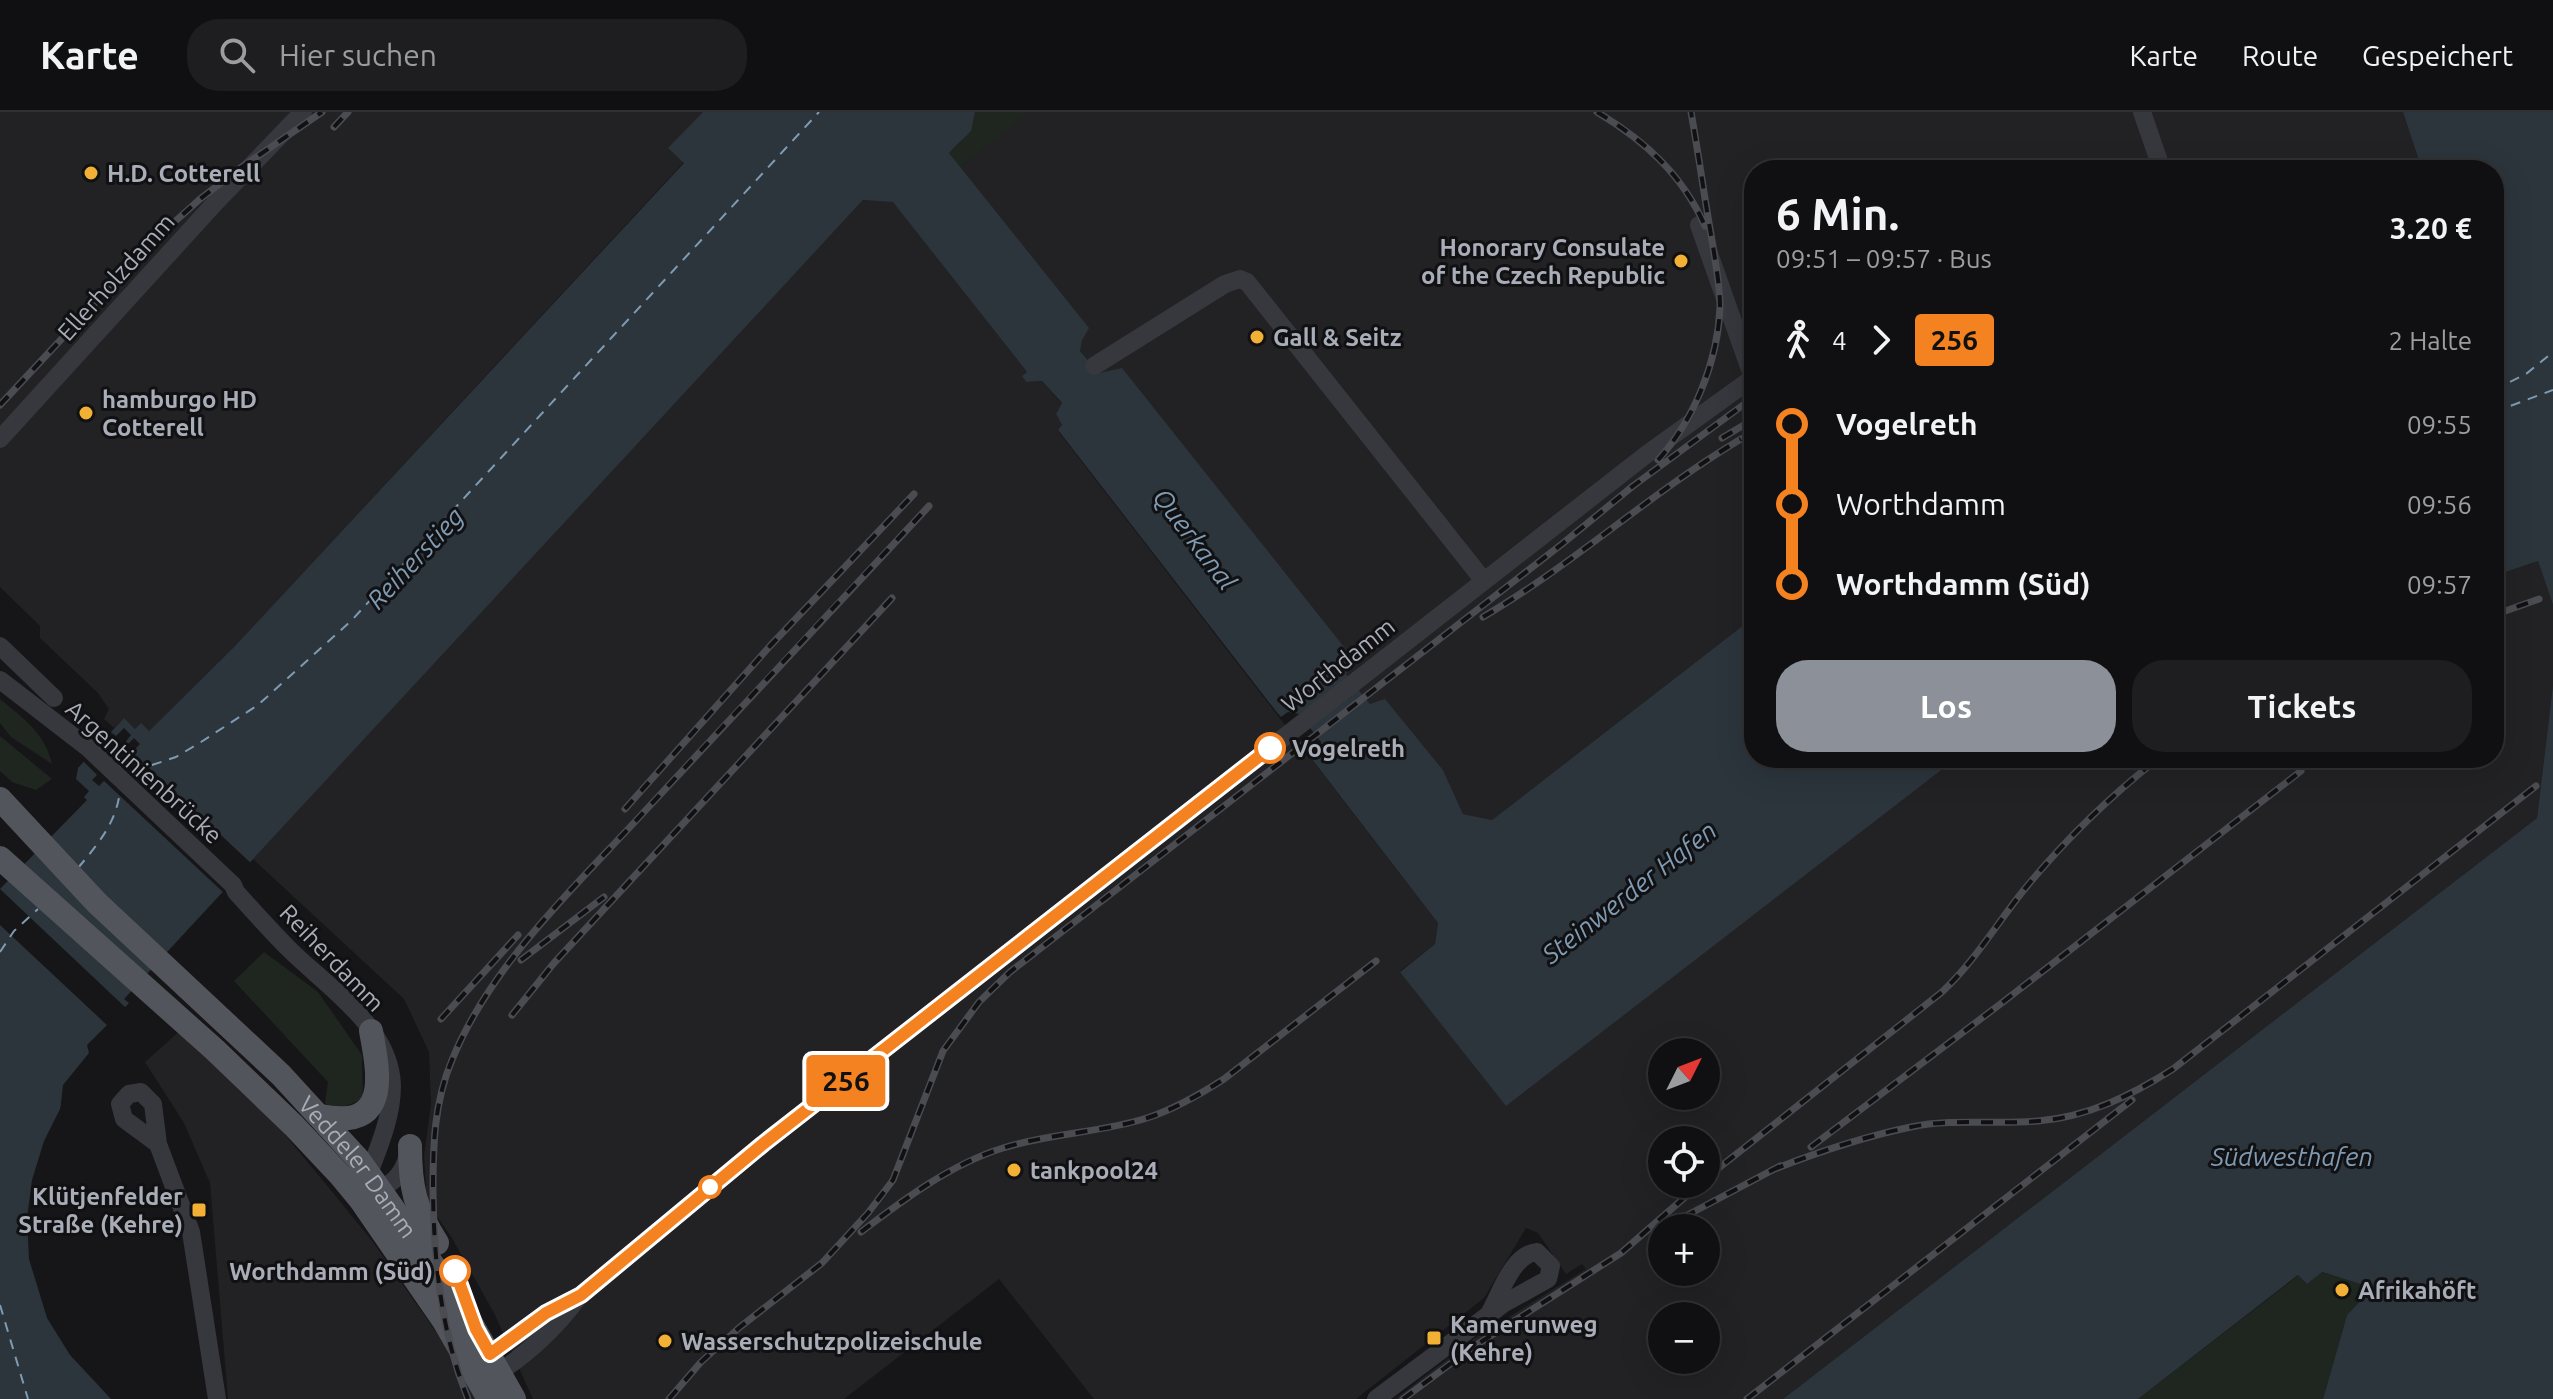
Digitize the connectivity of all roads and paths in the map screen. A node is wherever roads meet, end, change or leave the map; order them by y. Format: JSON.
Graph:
{"nodes":[{"id":1,"x":303,"y":112,"type":"edge"},
{"id":2,"x":2142,"y":112,"type":"edge"},
{"id":3,"x":2159,"y":160,"type":"edge"},
{"id":4,"x":1699,"y":225,"type":"dead end"},
{"id":5,"x":1744,"y":352,"type":"edge"},
{"id":6,"x":1094,"y":366,"type":"dead end"},
{"id":7,"x":1744,"y":384,"type":"edge"},
{"id":8,"x":0,"y":439,"type":"edge"},
{"id":9,"x":1484,"y":581,"type":"junction"},
{"id":10,"x":0,"y":646,"type":"edge"},
{"id":11,"x":0,"y":680,"type":"edge"},
{"id":12,"x":54,"y":698,"type":"dead end"},
{"id":13,"x":0,"y":799,"type":"edge"},
{"id":14,"x":0,"y":858,"type":"edge"},
{"id":15,"x":249,"y":907,"type":"joint"},
{"id":16,"x":371,"y":1031,"type":"junction"},
{"id":17,"x":320,"y":1116,"type":"junction"},
{"id":18,"x":158,"y":1144,"type":"dead end"},
{"id":19,"x":410,"y":1146,"type":"joint"},
{"id":20,"x":370,"y":1187,"type":"junction"},
{"id":21,"x":1489,"y":1314,"type":"dead end"},
{"id":22,"x":476,"y":1329,"type":"junction"},
{"id":23,"x":486,"y":1375,"type":"edge"},
{"id":24,"x":216,"y":1398,"type":"edge"},
{"id":25,"x":514,"y":1399,"type":"edge"},
{"id":26,"x":1376,"y":1399,"type":"edge"}],
"edges":[{"from":1,"to":8,"type":"street","name":"Ellerholzdamm"},
{"from":2,"to":3,"type":"street"},
{"from":4,"to":5,"type":"street"},
{"from":6,"to":9,"type":"street"},
{"from":7,"to":9,"type":"street","name":"Worthdamm"},
{"from":9,"to":23,"type":"street","name":"Worthdamm"},
{"from":10,"to":12,"type":"street","name":"Argentinienbrücke"},
{"from":11,"to":15,"type":"street","name":"Argentinienbrücke"},
{"from":13,"to":17,"type":"main road","name":"Veddeler Damm"},
{"from":14,"to":20,"type":"main road","name":"Veddeler Damm"},
{"from":15,"to":16,"type":"street","name":"Reiherdamm"},
{"from":16,"to":17,"type":"main road"},
{"from":16,"to":20,"type":"street","name":"Reiherdamm"},
{"from":17,"to":20,"type":"main road","name":"Veddeler Damm"},
{"from":18,"to":24,"type":"street"},
{"from":19,"to":20,"type":"street"},
{"from":19,"to":22,"type":"main road"},
{"from":20,"to":22,"type":"main road","name":"Veddeler Damm"},
{"from":20,"to":23,"type":"main road","name":"Veddeler Damm"},
{"from":21,"to":26,"type":"street"},
{"from":22,"to":23,"type":"main road","name":"Veddeler Damm"},
{"from":23,"to":25,"type":"main road","name":"Veddeler Damm"}]}
